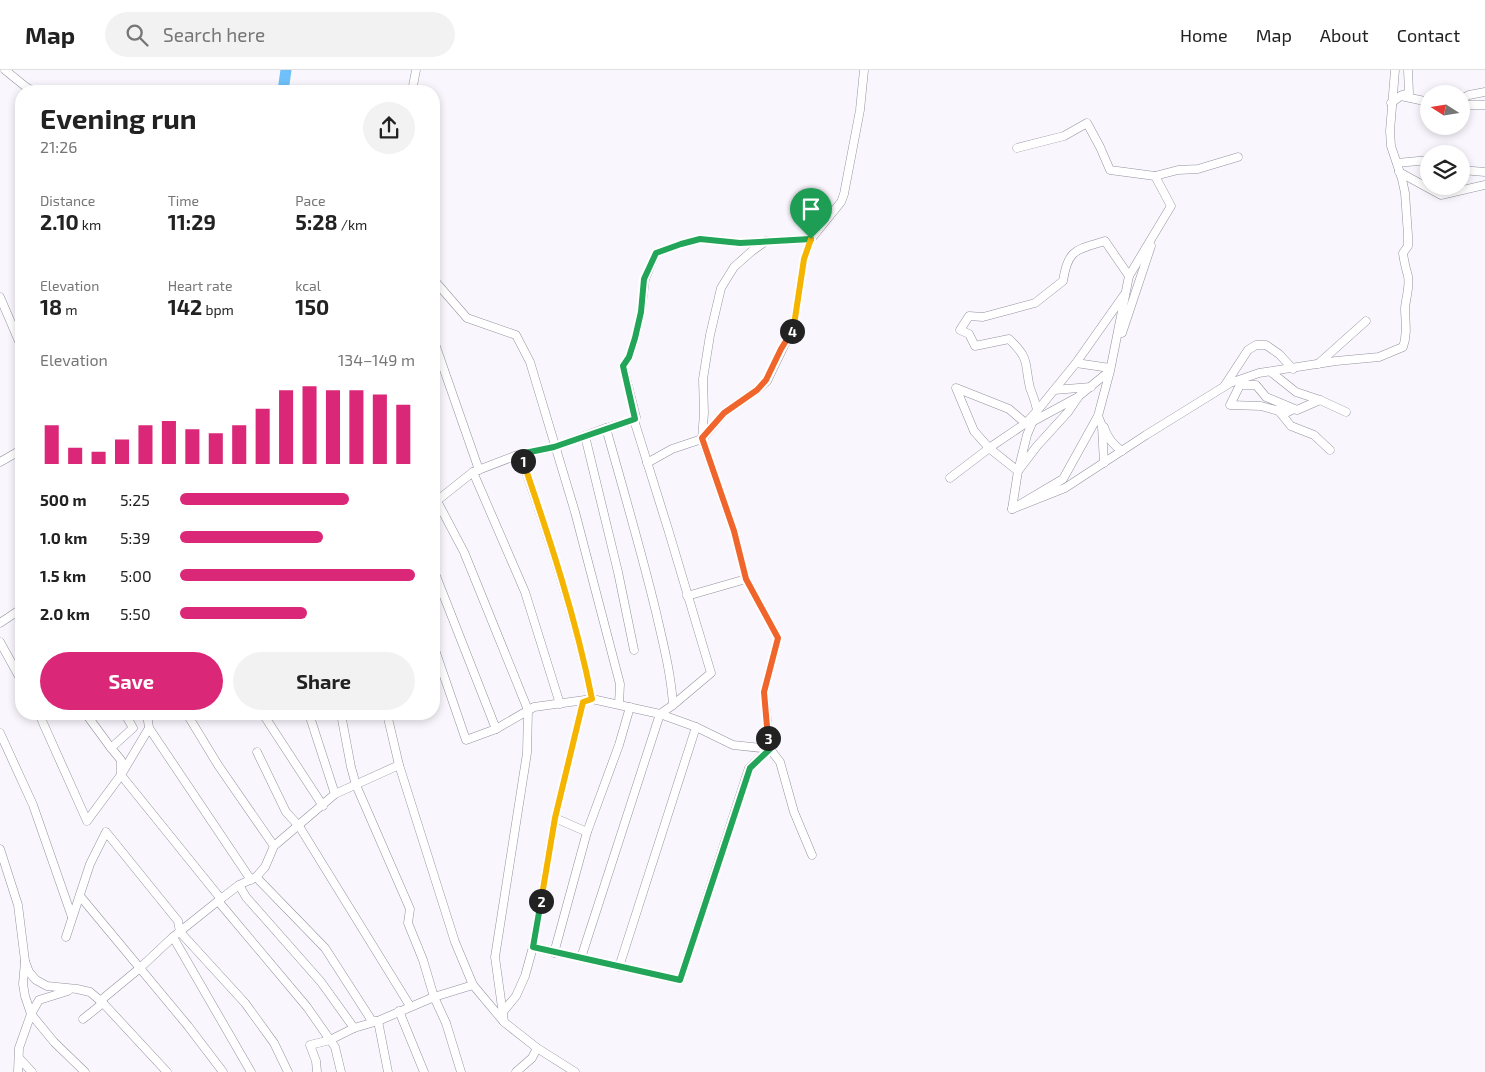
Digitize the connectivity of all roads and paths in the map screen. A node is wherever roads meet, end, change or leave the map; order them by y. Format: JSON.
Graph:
{"nodes":[{"id":1,"x":5,"y":70,"type":"edge"},
{"id":2,"x":416,"y":70,"type":"edge"},
{"id":3,"x":864,"y":70,"type":"edge"},
{"id":4,"x":1394,"y":70,"type":"edge"},
{"id":5,"x":1408,"y":70,"type":"edge"},
{"id":6,"x":22,"y":85,"type":"edge"},
{"id":7,"x":413,"y":85,"type":"edge"},
{"id":8,"x":1485,"y":92,"type":"edge"},
{"id":9,"x":1470,"y":95,"type":"edge"},
{"id":10,"x":1400,"y":96,"type":"junction"},
{"id":11,"x":1420,"y":100,"type":"edge"},
{"id":12,"x":1391,"y":103,"type":"junction"},
{"id":13,"x":1470,"y":105,"type":"edge"},
{"id":14,"x":1485,"y":105,"type":"edge"},
{"id":15,"x":1017,"y":148,"type":"dead end"},
{"id":16,"x":1238,"y":157,"type":"dead end"},
{"id":17,"x":1420,"y":161,"type":"edge"},
{"id":18,"x":1396,"y":163,"type":"junction"},
{"id":19,"x":1470,"y":171,"type":"edge"},
{"id":20,"x":1399,"y":172,"type":"junction"},
{"id":21,"x":1485,"y":172,"type":"edge"},
{"id":22,"x":1155,"y":176,"type":"junction"},
{"id":23,"x":1485,"y":185,"type":"edge"},
{"id":24,"x":1156,"y":231,"type":"junction"},
{"id":25,"x":811,"y":239,"type":"junction"},
{"id":26,"x":766,"y":241,"type":"junction"},
{"id":27,"x":1129,"y":275,"type":"junction"},
{"id":28,"x":440,"y":287,"type":"edge"},
{"id":29,"x":1126,"y":293,"type":"junction"},
{"id":30,"x":0,"y":297,"type":"edge"},
{"id":31,"x":1111,"y":314,"type":"junction"},
{"id":32,"x":1366,"y":321,"type":"dead end"},
{"id":33,"x":12,"y":324,"type":"junction"},
{"id":34,"x":15,"y":325,"type":"edge"},
{"id":35,"x":15,"y":331,"type":"edge"},
{"id":36,"x":440,"y":360,"type":"edge"},
{"id":37,"x":1076,"y":363,"type":"junction"},
{"id":38,"x":1318,"y":364,"type":"junction"},
{"id":39,"x":1111,"y":366,"type":"junction"},
{"id":40,"x":1293,"y":369,"type":"junction"},
{"id":41,"x":1271,"y":372,"type":"junction"},
{"id":42,"x":1224,"y":386,"type":"junction"},
{"id":43,"x":1091,"y":387,"type":"junction"},
{"id":44,"x":1054,"y":390,"type":"junction"},
{"id":45,"x":1079,"y":396,"type":"junction"},
{"id":46,"x":1320,"y":400,"type":"junction"},
{"id":47,"x":1278,"y":410,"type":"junction"},
{"id":48,"x":1294,"y":410,"type":"junction"},
{"id":49,"x":1037,"y":411,"type":"junction"},
{"id":50,"x":1346,"y":412,"type":"dead end"},
{"id":51,"x":1099,"y":419,"type":"junction"},
{"id":52,"x":634,"y":420,"type":"junction"},
{"id":53,"x":1023,"y":421,"type":"dead end"},
{"id":54,"x":1032,"y":422,"type":"junction"},
{"id":55,"x":606,"y":428,"type":"junction"},
{"id":56,"x":585,"y":436,"type":"junction"},
{"id":57,"x":702,"y":438,"type":"junction"},
{"id":58,"x":554,"y":447,"type":"junction"},
{"id":59,"x":989,"y":448,"type":"junction"},
{"id":60,"x":1330,"y":450,"type":"dead end"},
{"id":61,"x":1122,"y":451,"type":"junction"},
{"id":62,"x":15,"y":453,"type":"edge"},
{"id":63,"x":520,"y":454,"type":"junction"},
{"id":64,"x":0,"y":462,"type":"edge"},
{"id":65,"x":647,"y":463,"type":"junction"},
{"id":66,"x":1104,"y":463,"type":"junction"},
{"id":67,"x":476,"y":471,"type":"junction"},
{"id":68,"x":1018,"y":471,"type":"junction"},
{"id":69,"x":950,"y":478,"type":"dead end"},
{"id":70,"x":440,"y":498,"type":"edge"},
{"id":71,"x":1012,"y":509,"type":"junction"},
{"id":72,"x":440,"y":511,"type":"edge"},
{"id":73,"x":746,"y":579,"type":"junction"},
{"id":74,"x":440,"y":586,"type":"edge"},
{"id":75,"x":687,"y":596,"type":"junction"},
{"id":76,"x":15,"y":613,"type":"edge"},
{"id":77,"x":0,"y":622,"type":"edge"},
{"id":78,"x":0,"y":642,"type":"edge"},
{"id":79,"x":634,"y":650,"type":"dead end"},
{"id":80,"x":440,"y":664,"type":"edge"},
{"id":81,"x":15,"y":669,"type":"edge"},
{"id":82,"x":587,"y":700,"type":"junction"},
{"id":83,"x":560,"y":704,"type":"junction"},
{"id":84,"x":619,"y":704,"type":"junction"},
{"id":85,"x":673,"y":705,"type":"junction"},
{"id":86,"x":630,"y":707,"type":"junction"},
{"id":87,"x":528,"y":710,"type":"junction"},
{"id":88,"x":660,"y":714,"type":"junction"},
{"id":89,"x":42,"y":720,"type":"edge"},
{"id":90,"x":90,"y":720,"type":"edge"},
{"id":91,"x":128,"y":720,"type":"edge"},
{"id":92,"x":148,"y":720,"type":"edge"},
{"id":93,"x":191,"y":720,"type":"edge"},
{"id":94,"x":267,"y":720,"type":"edge"},
{"id":95,"x":311,"y":720,"type":"edge"},
{"id":96,"x":342,"y":720,"type":"edge"},
{"id":97,"x":389,"y":720,"type":"edge"},
{"id":98,"x":696,"y":726,"type":"junction"},
{"id":99,"x":149,"y":728,"type":"junction"},
{"id":100,"x":496,"y":729,"type":"junction"},
{"id":101,"x":0,"y":733,"type":"edge"},
{"id":102,"x":111,"y":748,"type":"junction"},
{"id":103,"x":770,"y":749,"type":"junction"},
{"id":104,"x":257,"y":752,"type":"dead end"},
{"id":105,"x":399,"y":765,"type":"junction"},
{"id":106,"x":121,"y":775,"type":"junction"},
{"id":107,"x":356,"y":785,"type":"junction"},
{"id":108,"x":335,"y":794,"type":"junction"},
{"id":109,"x":323,"y":806,"type":"junction"},
{"id":110,"x":555,"y":818,"type":"junction"},
{"id":111,"x":299,"y":826,"type":"junction"},
{"id":112,"x":587,"y":832,"type":"junction"},
{"id":113,"x":274,"y":846,"type":"junction"},
{"id":114,"x":0,"y":850,"type":"edge"},
{"id":115,"x":812,"y":855,"type":"dead end"},
{"id":116,"x":254,"y":878,"type":"junction"},
{"id":117,"x":239,"y":885,"type":"junction"},
{"id":118,"x":80,"y":896,"type":"junction"},
{"id":119,"x":219,"y":900,"type":"junction"},
{"id":120,"x":72,"y":917,"type":"junction"},
{"id":121,"x":177,"y":934,"type":"junction"},
{"id":122,"x":66,"y":937,"type":"dead end"},
{"id":123,"x":533,"y":947,"type":"junction"},
{"id":124,"x":554,"y":953,"type":"junction"},
{"id":125,"x":581,"y":958,"type":"junction"},
{"id":126,"x":25,"y":962,"type":"junction"},
{"id":127,"x":620,"y":967,"type":"junction"},
{"id":128,"x":140,"y":968,"type":"junction"},
{"id":129,"x":474,"y":985,"type":"junction"},
{"id":130,"x":77,"y":989,"type":"junction"},
{"id":131,"x":434,"y":997,"type":"junction"},
{"id":132,"x":102,"y":1002,"type":"junction"},
{"id":133,"x":410,"y":1006,"type":"junction"},
{"id":134,"x":399,"y":1010,"type":"junction"},
{"id":135,"x":502,"y":1013,"type":"junction"},
{"id":136,"x":31,"y":1014,"type":"junction"},
{"id":137,"x":83,"y":1019,"type":"dead end"},
{"id":138,"x":378,"y":1021,"type":"junction"},
{"id":139,"x":504,"y":1022,"type":"junction"},
{"id":140,"x":354,"y":1028,"type":"junction"},
{"id":141,"x":330,"y":1040,"type":"junction"},
{"id":142,"x":537,"y":1048,"type":"junction"},
{"id":143,"x":19,"y":1058,"type":"junction"},
{"id":144,"x":18,"y":1072,"type":"edge"},
{"id":145,"x":32,"y":1072,"type":"edge"},
{"id":146,"x":84,"y":1072,"type":"edge"},
{"id":147,"x":167,"y":1072,"type":"edge"},
{"id":148,"x":223,"y":1072,"type":"edge"},
{"id":149,"x":251,"y":1072,"type":"edge"},
{"id":150,"x":288,"y":1072,"type":"edge"},
{"id":151,"x":317,"y":1072,"type":"edge"},
{"id":152,"x":342,"y":1072,"type":"edge"},
{"id":153,"x":388,"y":1072,"type":"edge"},
{"id":154,"x":424,"y":1072,"type":"edge"},
{"id":155,"x":461,"y":1072,"type":"edge"},
{"id":156,"x":516,"y":1072,"type":"edge"},
{"id":157,"x":575,"y":1072,"type":"edge"}],
"edges":[{"from":1,"to":6,"type":"street"},
{"from":2,"to":7,"type":"street"},
{"from":3,"to":25,"type":"street"},
{"from":4,"to":12,"type":"street"},
{"from":5,"to":10,"type":"street"},
{"from":8,"to":9,"type":"street"},
{"from":10,"to":11,"type":"street"},
{"from":10,"to":12,"type":"street"},
{"from":12,"to":18,"type":"street"},
{"from":13,"to":14,"type":"street"},
{"from":15,"to":22,"type":"street"},
{"from":16,"to":22,"type":"street"},
{"from":17,"to":18,"type":"street"},
{"from":18,"to":20,"type":"street"},
{"from":19,"to":21,"type":"street"},
{"from":20,"to":23,"type":"street"},
{"from":20,"to":38,"type":"street"},
{"from":22,"to":24,"type":"street"},
{"from":24,"to":27,"type":"street"},
{"from":24,"to":39,"type":"street"},
{"from":25,"to":26,"type":"street"},
{"from":25,"to":57,"type":"street"},
{"from":26,"to":52,"type":"street"},
{"from":26,"to":57,"type":"street"},
{"from":27,"to":29,"type":"street"},
{"from":27,"to":31,"type":"street"},
{"from":27,"to":49,"type":"street"},
{"from":28,"to":58,"type":"street"},
{"from":29,"to":31,"type":"street"},
{"from":29,"to":39,"type":"street"},
{"from":30,"to":33,"type":"street"},
{"from":31,"to":37,"type":"street"},
{"from":32,"to":38,"type":"street"},
{"from":33,"to":34,"type":"street"},
{"from":33,"to":35,"type":"street"},
{"from":36,"to":67,"type":"street"},
{"from":37,"to":39,"type":"street"},
{"from":37,"to":44,"type":"street"},
{"from":38,"to":40,"type":"street"},
{"from":39,"to":43,"type":"street"},
{"from":39,"to":51,"type":"street"},
{"from":40,"to":41,"type":"street"},
{"from":40,"to":42,"type":"street"},
{"from":41,"to":42,"type":"street"},
{"from":41,"to":46,"type":"street"},
{"from":42,"to":61,"type":"street"},
{"from":43,"to":44,"type":"street"},
{"from":43,"to":45,"type":"street"},
{"from":44,"to":49,"type":"street"},
{"from":45,"to":54,"type":"street"},
{"from":45,"to":68,"type":"street"},
{"from":46,"to":48,"type":"street"},
{"from":46,"to":50,"type":"street"},
{"from":47,"to":48,"type":"street"},
{"from":47,"to":48,"type":"street"},
{"from":47,"to":60,"type":"street"},
{"from":49,"to":54,"type":"street"},
{"from":49,"to":59,"type":"street"},
{"from":51,"to":61,"type":"street"},
{"from":51,"to":66,"type":"street"},
{"from":51,"to":71,"type":"street"},
{"from":52,"to":55,"type":"street"},
{"from":52,"to":65,"type":"street"},
{"from":53,"to":59,"type":"street"},
{"from":54,"to":68,"type":"street"},
{"from":55,"to":56,"type":"street"},
{"from":55,"to":85,"type":"street"},
{"from":56,"to":58,"type":"street"},
{"from":56,"to":79,"type":"street"},
{"from":57,"to":65,"type":"street"},
{"from":57,"to":73,"type":"street"},
{"from":58,"to":63,"type":"street"},
{"from":58,"to":84,"type":"street"},
{"from":59,"to":68,"type":"street"},
{"from":59,"to":69,"type":"street"},
{"from":61,"to":66,"type":"street"},
{"from":62,"to":64,"type":"street"},
{"from":63,"to":67,"type":"street"},
{"from":63,"to":82,"type":"street"},
{"from":65,"to":75,"type":"street"},
{"from":66,"to":71,"type":"street"},
{"from":67,"to":70,"type":"street"},
{"from":67,"to":83,"type":"street"},
{"from":68,"to":71,"type":"street"},
{"from":72,"to":87,"type":"street"},
{"from":73,"to":75,"type":"street"},
{"from":73,"to":103,"type":"street"},
{"from":74,"to":100,"type":"street"},
{"from":75,"to":85,"type":"street"},
{"from":76,"to":77,"type":"street"},
{"from":78,"to":81,"type":"street"},
{"from":80,"to":100,"type":"street"},
{"from":82,"to":83,"type":"street"},
{"from":82,"to":84,"type":"street"},
{"from":82,"to":110,"type":"street"},
{"from":83,"to":87,"type":"street"},
{"from":84,"to":86,"type":"street"},
{"from":85,"to":88,"type":"street"},
{"from":86,"to":88,"type":"street"},
{"from":86,"to":112,"type":"street"},
{"from":87,"to":100,"type":"street"},
{"from":87,"to":135,"type":"street"},
{"from":88,"to":98,"type":"street"},
{"from":88,"to":125,"type":"street"},
{"from":89,"to":106,"type":"street"},
{"from":90,"to":102,"type":"street"},
{"from":91,"to":102,"type":"street"},
{"from":92,"to":99,"type":"street"},
{"from":93,"to":113,"type":"street"},
{"from":94,"to":109,"type":"street"},
{"from":95,"to":108,"type":"street"},
{"from":96,"to":107,"type":"street"},
{"from":97,"to":105,"type":"street"},
{"from":98,"to":103,"type":"street"},
{"from":98,"to":127,"type":"street"},
{"from":99,"to":106,"type":"street"},
{"from":99,"to":116,"type":"street"},
{"from":101,"to":120,"type":"street"},
{"from":102,"to":106,"type":"street"},
{"from":103,"to":115,"type":"street"},
{"from":103,"to":127,"type":"street"},
{"from":104,"to":111,"type":"street"},
{"from":105,"to":107,"type":"street"},
{"from":105,"to":129,"type":"street"},
{"from":106,"to":119,"type":"street"},
{"from":107,"to":108,"type":"street"},
{"from":107,"to":131,"type":"street"},
{"from":108,"to":109,"type":"street"},
{"from":109,"to":111,"type":"street"},
{"from":110,"to":112,"type":"street"},
{"from":110,"to":123,"type":"street"},
{"from":111,"to":113,"type":"street"},
{"from":111,"to":133,"type":"street"},
{"from":112,"to":124,"type":"street"},
{"from":113,"to":116,"type":"street"},
{"from":114,"to":126,"type":"street"},
{"from":116,"to":117,"type":"street"},
{"from":116,"to":138,"type":"street"},
{"from":117,"to":119,"type":"street"},
{"from":117,"to":140,"type":"street"},
{"from":118,"to":120,"type":"street"},
{"from":118,"to":121,"type":"street"},
{"from":118,"to":128,"type":"street"},
{"from":119,"to":121,"type":"street"},
{"from":119,"to":141,"type":"street"},
{"from":120,"to":122,"type":"street"},
{"from":121,"to":128,"type":"street"},
{"from":121,"to":149,"type":"street"},
{"from":121,"to":150,"type":"street"},
{"from":123,"to":124,"type":"street"},
{"from":123,"to":135,"type":"street"},
{"from":124,"to":125,"type":"street"},
{"from":125,"to":127,"type":"street"},
{"from":126,"to":130,"type":"street"},
{"from":126,"to":136,"type":"street"},
{"from":128,"to":132,"type":"street"},
{"from":128,"to":148,"type":"street"},
{"from":129,"to":131,"type":"street"},
{"from":129,"to":139,"type":"street"},
{"from":130,"to":132,"type":"street"},
{"from":130,"to":136,"type":"street"},
{"from":131,"to":133,"type":"street"},
{"from":131,"to":155,"type":"street"},
{"from":132,"to":137,"type":"street"},
{"from":132,"to":147,"type":"street"},
{"from":133,"to":134,"type":"street"},
{"from":134,"to":138,"type":"street"},
{"from":134,"to":154,"type":"street"},
{"from":135,"to":139,"type":"street"},
{"from":136,"to":143,"type":"street"},
{"from":136,"to":146,"type":"street"},
{"from":138,"to":140,"type":"street"},
{"from":138,"to":153,"type":"street"},
{"from":139,"to":142,"type":"street"},
{"from":140,"to":141,"type":"street"},
{"from":141,"to":151,"type":"street"},
{"from":141,"to":152,"type":"street"},
{"from":142,"to":156,"type":"street"},
{"from":142,"to":157,"type":"street"},
{"from":143,"to":144,"type":"street"},
{"from":143,"to":145,"type":"street"}]}
